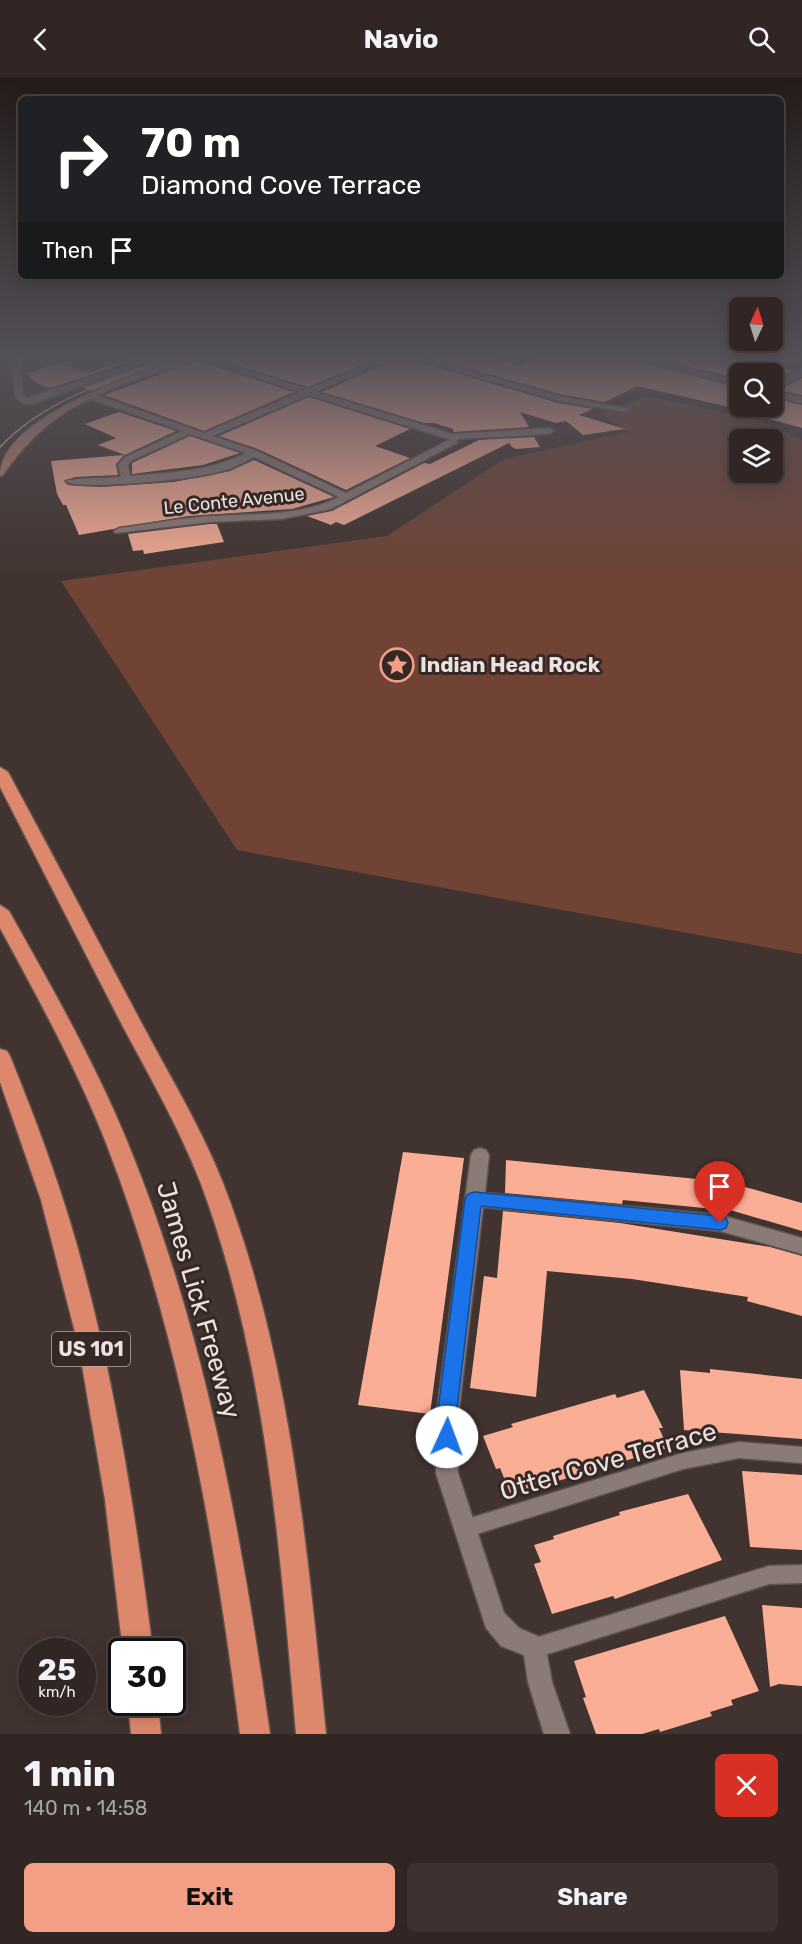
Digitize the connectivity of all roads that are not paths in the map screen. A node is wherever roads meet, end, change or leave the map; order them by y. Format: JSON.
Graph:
{"nodes":[{"id":1,"x":30,"y":432,"type":"edge"},
{"id":2,"x":186,"y":432,"type":"edge"},
{"id":3,"x":193,"y":432,"type":"edge"},
{"id":4,"x":213,"y":432,"type":"edge"},
{"id":5,"x":437,"y":432,"type":"edge"},
{"id":6,"x":528,"y":432,"type":"edge"},
{"id":7,"x":204,"y":436,"type":"junction"},
{"id":8,"x":452,"y":437,"type":"junction"},
{"id":9,"x":254,"y":453,"type":"junction"},
{"id":10,"x":0,"y":473,"type":"edge"},
{"id":11,"x":126,"y":479,"type":"junction"},
{"id":12,"x":71,"y":481,"type":"dead end"},
{"id":13,"x":347,"y":497,"type":"junction"},
{"id":14,"x":119,"y":531,"type":"dead end"},
{"id":15,"x":0,"y":772,"type":"edge"},
{"id":16,"x":0,"y":911,"type":"edge"},
{"id":17,"x":0,"y":1056,"type":"edge"},
{"id":18,"x":480,"y":1155,"type":"dead end"},
{"id":19,"x":474,"y":1199,"type":"junction"},
{"id":20,"x":802,"y":1246,"type":"edge"},
{"id":21,"x":802,"y":1455,"type":"edge"},
{"id":22,"x":464,"y":1528,"type":"junction"},
{"id":23,"x":802,"y":1574,"type":"edge"},
{"id":24,"x":136,"y":1638,"type":"edge"},
{"id":25,"x":535,"y":1648,"type":"junction"},
{"id":26,"x":144,"y":1716,"type":"edge"},
{"id":27,"x":146,"y":1734,"type":"edge"},
{"id":28,"x":255,"y":1734,"type":"edge"},
{"id":29,"x":311,"y":1734,"type":"edge"},
{"id":30,"x":558,"y":1734,"type":"edge"}],
"edges":[{"from":1,"to":10,"type":"main road"},
{"from":2,"to":11,"type":"street"},
{"from":3,"to":7,"type":"street"},
{"from":4,"to":7,"type":"street"},
{"from":5,"to":8,"type":"street"},
{"from":6,"to":8,"type":"street"},
{"from":7,"to":9,"type":"street"},
{"from":8,"to":13,"type":"street","name":"Le Conte Avenue"},
{"from":9,"to":11,"type":"street"},
{"from":9,"to":13,"type":"street"},
{"from":11,"to":12,"type":"street"},
{"from":13,"to":14,"type":"street","name":"Le Conte Avenue"},
{"from":15,"to":29,"type":"highway"},
{"from":16,"to":28,"type":"highway","name":"James Lick Freeway"},
{"from":17,"to":24,"type":"highway","number":"US 101"},
{"from":18,"to":19,"type":"street"},
{"from":19,"to":20,"type":"street"},
{"from":19,"to":22,"type":"street"},
{"from":21,"to":22,"type":"lane","name":"Otter Cove Terrace"},
{"from":22,"to":25,"type":"street"},
{"from":23,"to":25,"type":"lane"},
{"from":25,"to":30,"type":"street"},
{"from":26,"to":27,"type":"highway"}]}
